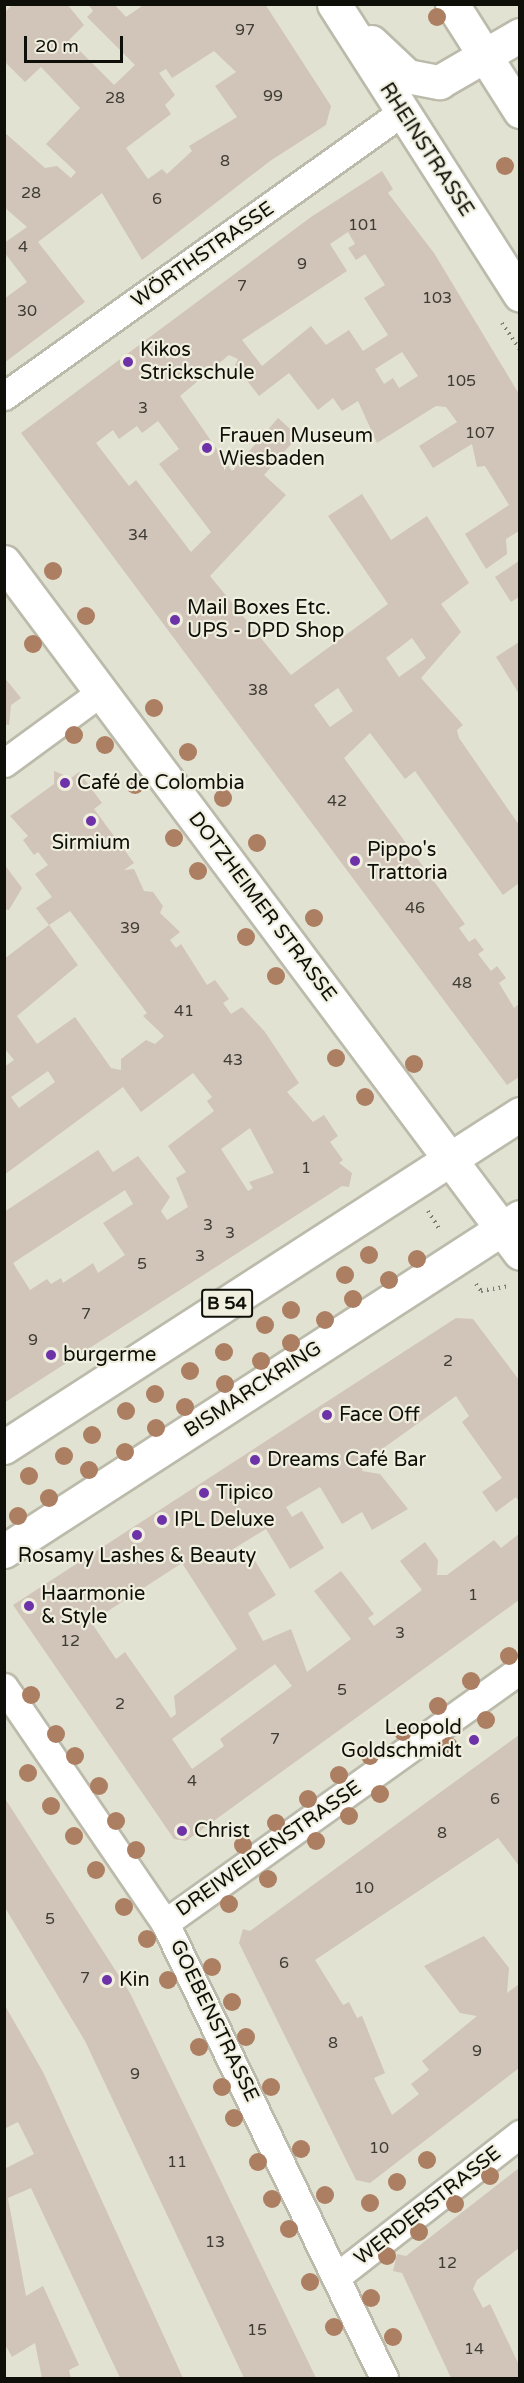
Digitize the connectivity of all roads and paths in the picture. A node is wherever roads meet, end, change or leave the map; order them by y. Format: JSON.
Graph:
{"nodes":[{"id":1,"x":452,"y":4,"type":"edge"},
{"id":2,"x":335,"y":6,"type":"edge"},
{"id":3,"x":519,"y":35,"type":"edge"},
{"id":4,"x":485,"y":57,"type":"junction"},
{"id":5,"x":519,"y":111,"type":"edge"},
{"id":6,"x":402,"y":113,"type":"junction"},
{"id":7,"x":519,"y":295,"type":"edge"},
{"id":8,"x":4,"y":396,"type":"edge"},
{"id":9,"x":4,"y":562,"type":"edge"},
{"id":10,"x":101,"y":692,"type":"junction"},
{"id":11,"x":4,"y":763,"type":"edge"},
{"id":12,"x":519,"y":1114,"type":"edge"},
{"id":13,"x":450,"y":1160,"type":"junction"},
{"id":14,"x":513,"y":1233,"type":"edge"},
{"id":15,"x":4,"y":1447,"type":"edge"},
{"id":16,"x":4,"y":1551,"type":"edge"},
{"id":17,"x":519,"y":1670,"type":"edge"},
{"id":18,"x":4,"y":1687,"type":"edge"},
{"id":19,"x":165,"y":1923,"type":"junction"},
{"id":20,"x":519,"y":2134,"type":"edge"},
{"id":21,"x":336,"y":2277,"type":"junction"},
{"id":22,"x":384,"y":2379,"type":"edge"}],
"edges":[{"from":1,"to":4,"type":"main road"},
{"from":2,"to":4,"type":"main road"},
{"from":2,"to":6,"type":"main road","name":"RHEINSTRASSE"},
{"from":3,"to":4,"type":"main road"},
{"from":4,"to":5,"type":"main road"},
{"from":6,"to":7,"type":"main road","name":"RHEINSTRASSE"},
{"from":6,"to":8,"type":"street","name":"WÖRTHSTRASSE"},
{"from":9,"to":10,"type":"main road","name":"DOTZHEIMER STRASSE"},
{"from":10,"to":11,"type":"street"},
{"from":10,"to":13,"type":"main road","name":"DOTZHEIMER STRASSE"},
{"from":12,"to":13,"type":"main road","number":"B 54"},
{"from":13,"to":14,"type":"main road","name":"DOTZHEIMER STRASSE"},
{"from":13,"to":15,"type":"main road","number":"B 54"},
{"from":14,"to":16,"type":"main road","name":"BISMARCKRING"},
{"from":17,"to":19,"type":"street","name":"DREIWEIDENSTRASSE"},
{"from":18,"to":19,"type":"street","name":"GOEBENSTRASSE"},
{"from":19,"to":21,"type":"street","name":"GOEBENSTRASSE"},
{"from":20,"to":21,"type":"street","name":"WERDERSTRASSE"},
{"from":21,"to":22,"type":"street","name":"GOEBENSTRASSE"}]}
